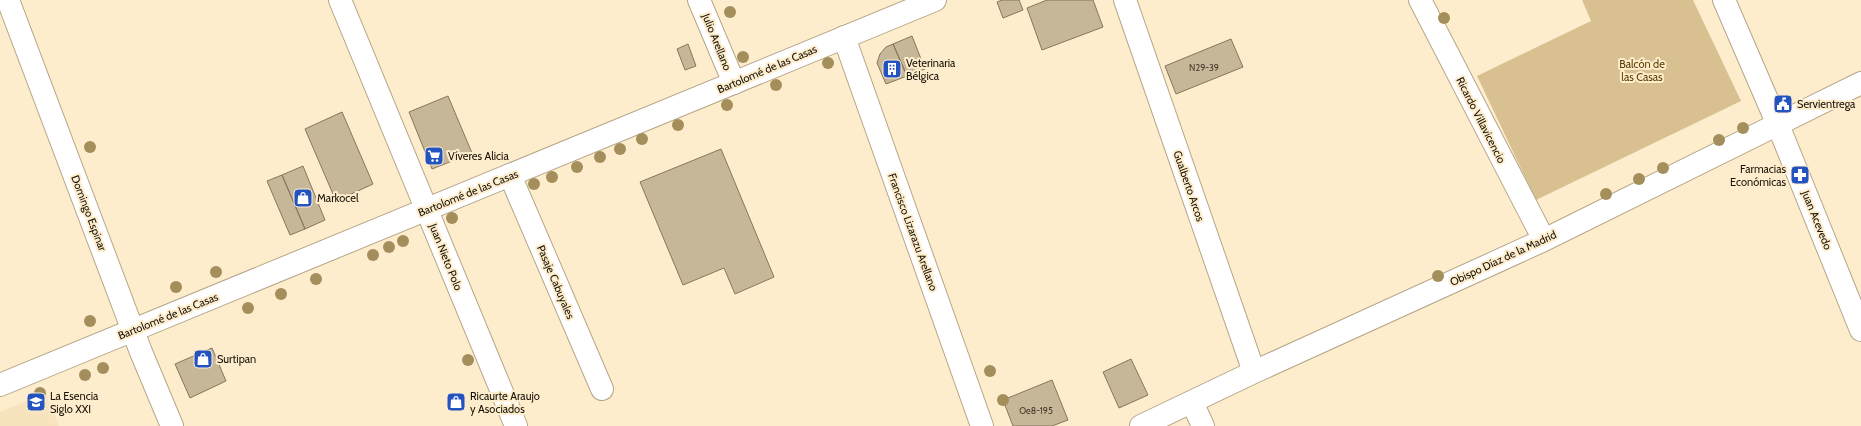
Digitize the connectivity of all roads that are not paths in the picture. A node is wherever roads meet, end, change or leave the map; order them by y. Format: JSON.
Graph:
{"nodes":[{"id":1,"x":8,"y":0,"type":"edge"},
{"id":2,"x":340,"y":0,"type":"edge"},
{"id":3,"x":699,"y":0,"type":"edge"},
{"id":4,"x":935,"y":0,"type":"edge"},
{"id":5,"x":1125,"y":0,"type":"edge"},
{"id":6,"x":1420,"y":0,"type":"edge"},
{"id":7,"x":1724,"y":0,"type":"edge"},
{"id":8,"x":844,"y":37,"type":"junction"},
{"id":9,"x":734,"y":83,"type":"junction"},
{"id":10,"x":1861,"y":83,"type":"edge"},
{"id":11,"x":1778,"y":124,"type":"junction"},
{"id":12,"x":510,"y":175,"type":"junction"},
{"id":13,"x":427,"y":209,"type":"junction"},
{"id":14,"x":1544,"y":240,"type":"junction"},
{"id":15,"x":133,"y":330,"type":"junction"},
{"id":16,"x":1861,"y":330,"type":"edge"},
{"id":17,"x":1254,"y":372,"type":"junction"},
{"id":18,"x":0,"y":385,"type":"edge"},
{"id":19,"x":602,"y":389,"type":"dead end"},
{"id":20,"x":1192,"y":402,"type":"junction"},
{"id":21,"x":172,"y":426,"type":"edge"},
{"id":22,"x":516,"y":426,"type":"edge"},
{"id":23,"x":982,"y":426,"type":"edge"},
{"id":24,"x":1141,"y":426,"type":"edge"},
{"id":25,"x":1203,"y":426,"type":"edge"}],
"edges":[{"from":1,"to":15,"type":"street","name":"Domingo Espinar"},
{"from":2,"to":13,"type":"street","name":"Juan Nieto Polo"},
{"from":3,"to":9,"type":"street","name":"Julio Arellano"},
{"from":4,"to":8,"type":"street","name":"Bartolomé de las Casas"},
{"from":5,"to":17,"type":"street","name":"Gualberto Arcos"},
{"from":6,"to":14,"type":"street","name":"Ricardo Villavicencio"},
{"from":7,"to":11,"type":"street","name":"Juan Acevedo"},
{"from":8,"to":9,"type":"street","name":"Bartolomé de las Casas"},
{"from":8,"to":23,"type":"street","name":"Francisco Lizarazu Arellano"},
{"from":9,"to":12,"type":"street","name":"Bartolomé de las Casas"},
{"from":10,"to":11,"type":"street","name":"Obispo Díaz de la Madrid"},
{"from":11,"to":14,"type":"street","name":"Obispo Díaz de la Madrid"},
{"from":11,"to":16,"type":"street","name":"Juan Acevedo"},
{"from":12,"to":13,"type":"street","name":"Bartolomé de las Casas"},
{"from":12,"to":19,"type":"street","name":"Pasaje Cabuyales"},
{"from":13,"to":15,"type":"street","name":"Bartolomé de las Casas"},
{"from":13,"to":22,"type":"street","name":"Juan Nieto Polo"},
{"from":14,"to":17,"type":"street","name":"Obispo Díaz de la Madrid"},
{"from":15,"to":18,"type":"street","name":"Bartolomé de las Casas"},
{"from":15,"to":21,"type":"street","name":"Domingo Espinar"},
{"from":17,"to":20,"type":"street","name":"Obispo Díaz de la Madrid"},
{"from":20,"to":24,"type":"street","name":"Obispo Díaz de la Madrid"},
{"from":20,"to":25,"type":"street"}]}
